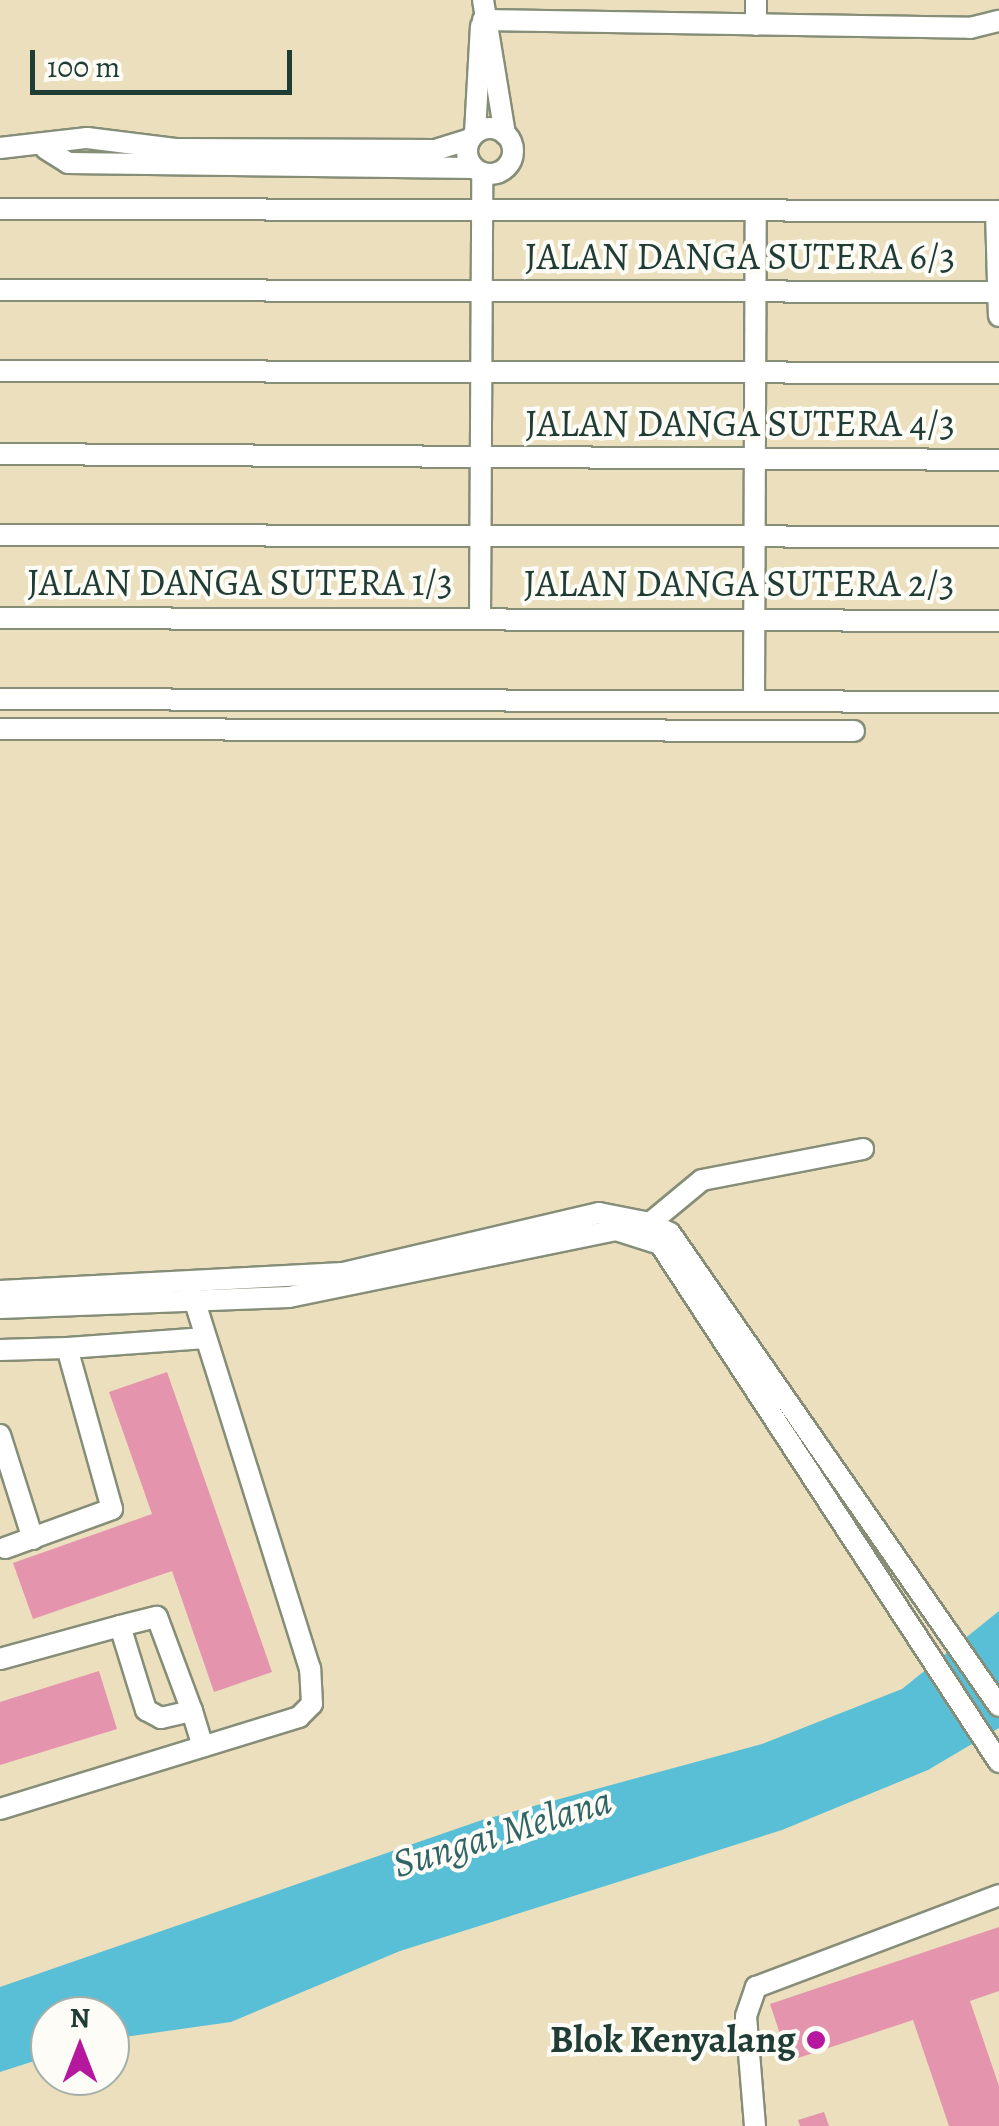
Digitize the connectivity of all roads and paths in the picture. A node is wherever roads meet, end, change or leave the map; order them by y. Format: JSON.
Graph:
{"nodes":[{"id":1,"x":756,"y":0,"type":"edge"},
{"id":2,"x":483,"y":10,"type":"edge"},
{"id":3,"x":999,"y":22,"type":"edge"},
{"id":4,"x":756,"y":24,"type":"junction"},
{"id":5,"x":505,"y":134,"type":"junction"},
{"id":6,"x":473,"y":136,"type":"junction"},
{"id":7,"x":0,"y":148,"type":"edge"},
{"id":8,"x":46,"y":149,"type":"junction"},
{"id":9,"x":478,"y":171,"type":"junction"},
{"id":10,"x":0,"y":209,"type":"edge"},
{"id":11,"x":998,"y":211,"type":"edge"},
{"id":12,"x":481,"y":212,"type":"junction"},
{"id":13,"x":756,"y":213,"type":"junction"},
{"id":14,"x":0,"y":290,"type":"edge"},
{"id":15,"x":481,"y":292,"type":"junction"},
{"id":16,"x":999,"y":292,"type":"edge"},
{"id":17,"x":756,"y":293,"type":"junction"},
{"id":18,"x":999,"y":316,"type":"edge"},
{"id":19,"x":0,"y":371,"type":"edge"},
{"id":20,"x":481,"y":372,"type":"junction"},
{"id":21,"x":756,"y":372,"type":"junction"},
{"id":22,"x":999,"y":374,"type":"edge"},
{"id":23,"x":0,"y":454,"type":"edge"},
{"id":24,"x":757,"y":456,"type":"junction"},
{"id":25,"x":481,"y":458,"type":"junction"},
{"id":26,"x":999,"y":460,"type":"edge"},
{"id":27,"x":481,"y":532,"type":"junction"},
{"id":28,"x":0,"y":535,"type":"edge"},
{"id":29,"x":756,"y":537,"type":"junction"},
{"id":30,"x":999,"y":537,"type":"edge"},
{"id":31,"x":0,"y":618,"type":"edge"},
{"id":32,"x":480,"y":618,"type":"junction"},
{"id":33,"x":756,"y":620,"type":"junction"},
{"id":34,"x":999,"y":620,"type":"edge"},
{"id":35,"x":0,"y":699,"type":"edge"},
{"id":36,"x":754,"y":702,"type":"junction"},
{"id":37,"x":999,"y":702,"type":"edge"},
{"id":38,"x":0,"y":729,"type":"edge"},
{"id":39,"x":854,"y":731,"type":"dead end"},
{"id":40,"x":862,"y":1148,"type":"dead end"},
{"id":41,"x":650,"y":1223,"type":"junction"},
{"id":42,"x":0,"y":1291,"type":"edge"},
{"id":43,"x":192,"y":1292,"type":"junction"},
{"id":44,"x":0,"y":1308,"type":"edge"},
{"id":45,"x":206,"y":1338,"type":"junction"},
{"id":46,"x":67,"y":1348,"type":"junction"},
{"id":47,"x":0,"y":1350,"type":"edge"},
{"id":48,"x":0,"y":1434,"type":"edge"},
{"id":49,"x":33,"y":1539,"type":"junction"},
{"id":50,"x":2,"y":1545,"type":"edge"},
{"id":51,"x":120,"y":1626,"type":"junction"},
{"id":52,"x":0,"y":1659,"type":"edge"},
{"id":53,"x":999,"y":1706,"type":"edge"},
{"id":54,"x":192,"y":1711,"type":"junction"},
{"id":55,"x":203,"y":1746,"type":"junction"},
{"id":56,"x":999,"y":1762,"type":"edge"},
{"id":57,"x":0,"y":1809,"type":"edge"},
{"id":58,"x":999,"y":1895,"type":"edge"},
{"id":59,"x":754,"y":2126,"type":"edge"}],
"edges":[{"from":1,"to":4,"type":"street"},
{"from":2,"to":4,"type":"street"},
{"from":2,"to":5,"type":"street"},
{"from":2,"to":6,"type":"street"},
{"from":3,"to":4,"type":"street"},
{"from":5,"to":6,"type":"street"},
{"from":5,"to":9,"type":"street"},
{"from":6,"to":8,"type":"street"},
{"from":6,"to":9,"type":"street"},
{"from":7,"to":8,"type":"street"},
{"from":8,"to":9,"type":"street"},
{"from":9,"to":12,"type":"street"},
{"from":10,"to":12,"type":"street"},
{"from":11,"to":13,"type":"street"},
{"from":11,"to":16,"type":"street"},
{"from":12,"to":13,"type":"street"},
{"from":12,"to":15,"type":"street"},
{"from":13,"to":17,"type":"street"},
{"from":14,"to":15,"type":"street","name":"JALAN DANGA SUTERA 6/3"},
{"from":15,"to":17,"type":"street","name":"JALAN DANGA SUTERA 6/3"},
{"from":15,"to":20,"type":"street"},
{"from":16,"to":17,"type":"street","name":"JALAN DANGA SUTERA 6/3"},
{"from":16,"to":18,"type":"street"},
{"from":17,"to":21,"type":"street"},
{"from":19,"to":20,"type":"street"},
{"from":20,"to":21,"type":"street"},
{"from":20,"to":25,"type":"street"},
{"from":21,"to":22,"type":"street"},
{"from":21,"to":24,"type":"street"},
{"from":23,"to":25,"type":"street","name":"JALAN DANGA SUTERA 4/3"},
{"from":24,"to":25,"type":"street","name":"JALAN DANGA SUTERA 4/3"},
{"from":24,"to":26,"type":"street","name":"JALAN DANGA SUTERA 4/3"},
{"from":24,"to":29,"type":"street"},
{"from":25,"to":27,"type":"street"},
{"from":27,"to":28,"type":"street"},
{"from":27,"to":29,"type":"street"},
{"from":27,"to":32,"type":"street"},
{"from":29,"to":30,"type":"street"},
{"from":29,"to":33,"type":"street"},
{"from":31,"to":32,"type":"street","name":"JALAN DANGA SUTERA 1/3"},
{"from":32,"to":33,"type":"street","name":"JALAN DANGA SUTERA 2/3"},
{"from":33,"to":34,"type":"street","name":"JALAN DANGA SUTERA 2/3"},
{"from":33,"to":36,"type":"street"},
{"from":35,"to":36,"type":"street"},
{"from":36,"to":37,"type":"street"},
{"from":38,"to":39,"type":"street"},
{"from":40,"to":41,"type":"street"},
{"from":41,"to":43,"type":"street"},
{"from":41,"to":53,"type":"street"},
{"from":42,"to":43,"type":"street"},
{"from":43,"to":44,"type":"street"},
{"from":43,"to":45,"type":"street"},
{"from":43,"to":56,"type":"street"},
{"from":45,"to":46,"type":"street"},
{"from":45,"to":55,"type":"street"},
{"from":46,"to":47,"type":"street"},
{"from":46,"to":49,"type":"street"},
{"from":48,"to":49,"type":"street"},
{"from":49,"to":50,"type":"street"},
{"from":51,"to":52,"type":"street"},
{"from":51,"to":54,"type":"street"},
{"from":51,"to":54,"type":"street"},
{"from":54,"to":55,"type":"street"},
{"from":55,"to":57,"type":"street"},
{"from":58,"to":59,"type":"street"}]}
